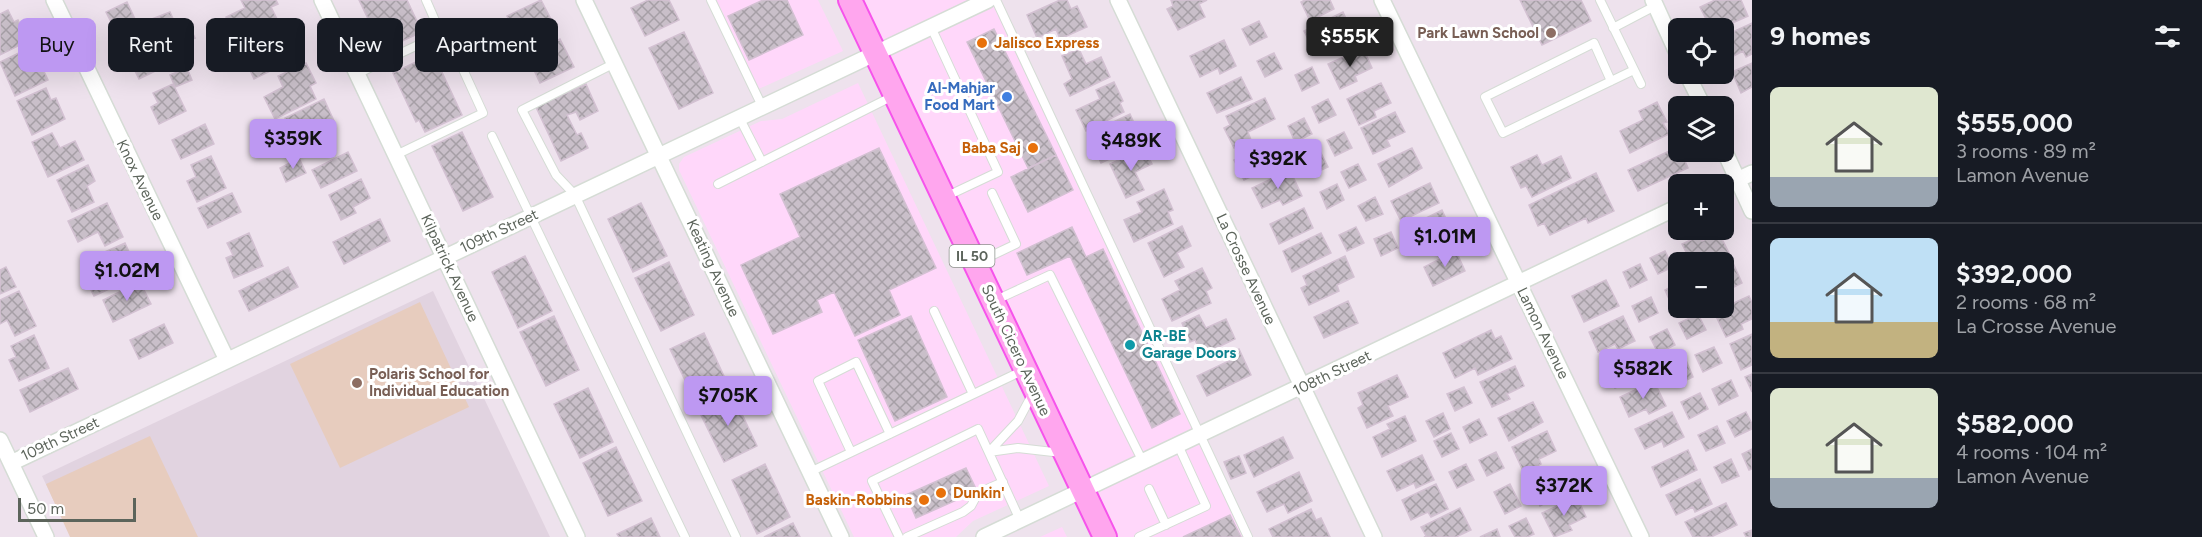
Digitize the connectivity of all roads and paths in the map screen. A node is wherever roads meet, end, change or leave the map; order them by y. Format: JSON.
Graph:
{"nodes":[{"id":1,"x":54,"y":0,"type":"edge"},
{"id":2,"x":322,"y":0,"type":"edge"},
{"id":3,"x":426,"y":0,"type":"edge"},
{"id":4,"x":584,"y":0,"type":"edge"},
{"id":5,"x":711,"y":0,"type":"edge"},
{"id":6,"x":849,"y":0,"type":"edge"},
{"id":7,"x":988,"y":0,"type":"edge"},
{"id":8,"x":996,"y":0,"type":"edge"},
{"id":9,"x":1118,"y":0,"type":"edge"},
{"id":10,"x":1382,"y":0,"type":"edge"},
{"id":11,"x":1600,"y":0,"type":"edge"},
{"id":12,"x":1654,"y":3,"type":"edge"},
{"id":13,"x":931,"y":27,"type":"junction"},
{"id":14,"x":1613,"y":28,"type":"junction"},
{"id":15,"x":1668,"y":33,"type":"edge"},
{"id":16,"x":875,"y":53,"type":"junction"},
{"id":17,"x":615,"y":63,"type":"junction"},
{"id":18,"x":1634,"y":70,"type":"junction"},
{"id":19,"x":464,"y":72,"type":"edge"},
{"id":20,"x":357,"y":74,"type":"junction"},
{"id":21,"x":1611,"y":81,"type":"junction"},
{"id":22,"x":1641,"y":84,"type":"dead end"},
{"id":23,"x":895,"y":95,"type":"junction"},
{"id":24,"x":762,"y":106,"type":"junction"},
{"id":25,"x":739,"y":117,"type":"junction"},
{"id":26,"x":492,"y":136,"type":"dead end"},
{"id":27,"x":396,"y":155,"type":"junction"},
{"id":28,"x":659,"y":155,"type":"junction"},
{"id":29,"x":762,"y":162,"type":"junction"},
{"id":30,"x":1752,"y":173,"type":"edge"},
{"id":31,"x":1734,"y":181,"type":"edge"},
{"id":32,"x":718,"y":184,"type":"dead end"},
{"id":33,"x":1734,"y":188,"type":"edge"},
{"id":34,"x":992,"y":193,"type":"dead end"},
{"id":35,"x":575,"y":195,"type":"junction"},
{"id":36,"x":944,"y":198,"type":"junction"},
{"id":37,"x":1752,"y":211,"type":"edge"},
{"id":38,"x":1668,"y":212,"type":"edge"},
{"id":39,"x":529,"y":216,"type":"junction"},
{"id":40,"x":444,"y":257,"type":"junction"},
{"id":41,"x":975,"y":263,"type":"junction"},
{"id":42,"x":1519,"y":282,"type":"junction"},
{"id":43,"x":993,"y":302,"type":"junction"},
{"id":44,"x":934,"y":311,"type":"dead end"},
{"id":45,"x":227,"y":360,"type":"junction"},
{"id":46,"x":1030,"y":379,"type":"junction"},
{"id":47,"x":1302,"y":387,"type":"junction"},
{"id":48,"x":973,"y":394,"type":"junction"},
{"id":49,"x":890,"y":434,"type":"junction"},
{"id":50,"x":1201,"y":435,"type":"junction"},
{"id":51,"x":0,"y":440,"type":"edge"},
{"id":52,"x":1178,"y":446,"type":"junction"},
{"id":53,"x":851,"y":452,"type":"junction"},
{"id":54,"x":989,"y":452,"type":"junction"},
{"id":55,"x":1066,"y":454,"type":"junction"},
{"id":56,"x":1143,"y":462,"type":"junction"},
{"id":57,"x":11,"y":463,"type":"junction"},
{"id":58,"x":810,"y":472,"type":"junction"},
{"id":59,"x":1003,"y":482,"type":"junction"},
{"id":60,"x":1149,"y":489,"type":"dead end"},
{"id":61,"x":1083,"y":490,"type":"junction"},
{"id":62,"x":1020,"y":520,"type":"junction"},
{"id":63,"x":1166,"y":525,"type":"junction"},
{"id":64,"x":1103,"y":536,"type":"edge"},
{"id":65,"x":46,"y":537,"type":"edge"},
{"id":66,"x":577,"y":537,"type":"edge"},
{"id":67,"x":685,"y":537,"type":"edge"},
{"id":68,"x":736,"y":537,"type":"edge"},
{"id":69,"x":841,"y":537,"type":"edge"},
{"id":70,"x":900,"y":537,"type":"edge"},
{"id":71,"x":907,"y":537,"type":"edge"},
{"id":72,"x":984,"y":537,"type":"edge"},
{"id":73,"x":1139,"y":537,"type":"edge"},
{"id":74,"x":1248,"y":537,"type":"edge"},
{"id":75,"x":1374,"y":537,"type":"edge"},
{"id":76,"x":1641,"y":537,"type":"edge"}],
"edges":[{"from":1,"to":45,"type":"street","name":"Knox Avenue"},
{"from":2,"to":20,"type":"street","name":"Kilpatrick Avenue"},
{"from":3,"to":20,"type":"lane"},
{"from":4,"to":17,"type":"street","name":"Keating Avenue"},
{"from":5,"to":24,"type":"lane"},
{"from":6,"to":16,"type":"main road","name":"South Cicero Avenue","number":"IL 50"},
{"from":7,"to":13,"type":"street","name":"109th Street"},
{"from":8,"to":50,"type":"lane"},
{"from":9,"to":47,"type":"street","name":"La Crosse Avenue"},
{"from":10,"to":42,"type":"street","name":"Lamon Avenue"},
{"from":11,"to":14,"type":"lane"},
{"from":12,"to":14,"type":"lane"},
{"from":12,"to":15,"type":"street"},
{"from":13,"to":16,"type":"street","name":"109th Street"},
{"from":13,"to":36,"type":"lane"},
{"from":14,"to":18,"type":"lane"},
{"from":16,"to":23,"type":"main road","name":"South Cicero Avenue","number":"IL 50"},
{"from":16,"to":24,"type":"street","name":"109th Street"},
{"from":17,"to":28,"type":"street","name":"Keating Avenue"},
{"from":17,"to":35,"type":"lane"},
{"from":18,"to":21,"type":"lane"},
{"from":18,"to":22,"type":"lane"},
{"from":19,"to":27,"type":"lane"},
{"from":20,"to":27,"type":"street","name":"Kilpatrick Avenue"},
{"from":21,"to":21,"type":"lane"},
{"from":23,"to":29,"type":"lane"},
{"from":23,"to":36,"type":"main road","name":"South Cicero Avenue","number":"IL 50"},
{"from":24,"to":25,"type":"street","name":"109th Street"},
{"from":25,"to":28,"type":"street","name":"109th Street"},
{"from":25,"to":29,"type":"lane"},
{"from":26,"to":39,"type":"lane"},
{"from":27,"to":40,"type":"street","name":"Kilpatrick Avenue"},
{"from":28,"to":35,"type":"street","name":"109th Street"},
{"from":28,"to":58,"type":"street","name":"Keating Avenue"},
{"from":29,"to":32,"type":"lane"},
{"from":30,"to":31,"type":"street"},
{"from":33,"to":37,"type":"street"},
{"from":34,"to":41,"type":"lane"},
{"from":35,"to":39,"type":"street","name":"109th Street"},
{"from":35,"to":68,"type":"lane"},
{"from":36,"to":41,"type":"main road","name":"South Cicero Avenue","number":"IL 50"},
{"from":38,"to":42,"type":"street","name":"108th Street"},
{"from":39,"to":40,"type":"street","name":"109th Street"},
{"from":39,"to":67,"type":"lane"},
{"from":40,"to":45,"type":"street","name":"109th Street"},
{"from":40,"to":66,"type":"street","name":"Kilpatrick Avenue"},
{"from":41,"to":43,"type":"main road","name":"South Cicero Avenue","number":"IL 50"},
{"from":42,"to":47,"type":"street","name":"108th Street"},
{"from":42,"to":76,"type":"street","name":"Lamon Avenue"},
{"from":43,"to":46,"type":"main road","name":"South Cicero Avenue","number":"IL 50"},
{"from":43,"to":56,"type":"lane"},
{"from":44,"to":48,"type":"lane"},
{"from":45,"to":57,"type":"street","name":"109th Street"},
{"from":46,"to":48,"type":"lane"},
{"from":46,"to":54,"type":"lane"},
{"from":46,"to":55,"type":"main road","name":"South Cicero Avenue","number":"IL 50"},
{"from":47,"to":50,"type":"street","name":"108th Street"},
{"from":47,"to":75,"type":"street","name":"La Crosse Avenue"},
{"from":48,"to":49,"type":"lane"},
{"from":49,"to":53,"type":"lane"},
{"from":49,"to":53,"type":"lane"},
{"from":50,"to":52,"type":"street","name":"108th Street"},
{"from":50,"to":74,"type":"lane"},
{"from":51,"to":57,"type":"street"},
{"from":52,"to":56,"type":"street","name":"108th Street"},
{"from":52,"to":63,"type":"lane"},
{"from":53,"to":58,"type":"lane"},
{"from":54,"to":55,"type":"lane"},
{"from":54,"to":59,"type":"lane"},
{"from":54,"to":70,"type":"lane"},
{"from":55,"to":61,"type":"main road","name":"South Cicero Avenue","number":"IL 50"},
{"from":56,"to":61,"type":"street","name":"108th Street"},
{"from":57,"to":65,"type":"street"},
{"from":58,"to":69,"type":"street","name":"Keating Avenue"},
{"from":59,"to":62,"type":"lane"},
{"from":59,"to":71,"type":"lane"},
{"from":60,"to":63,"type":"lane"},
{"from":61,"to":62,"type":"street","name":"108th Street"},
{"from":61,"to":64,"type":"main road","name":"South Cicero Avenue","number":"IL 50"},
{"from":62,"to":72,"type":"street","name":"108th Street"},
{"from":63,"to":73,"type":"lane"}]}
